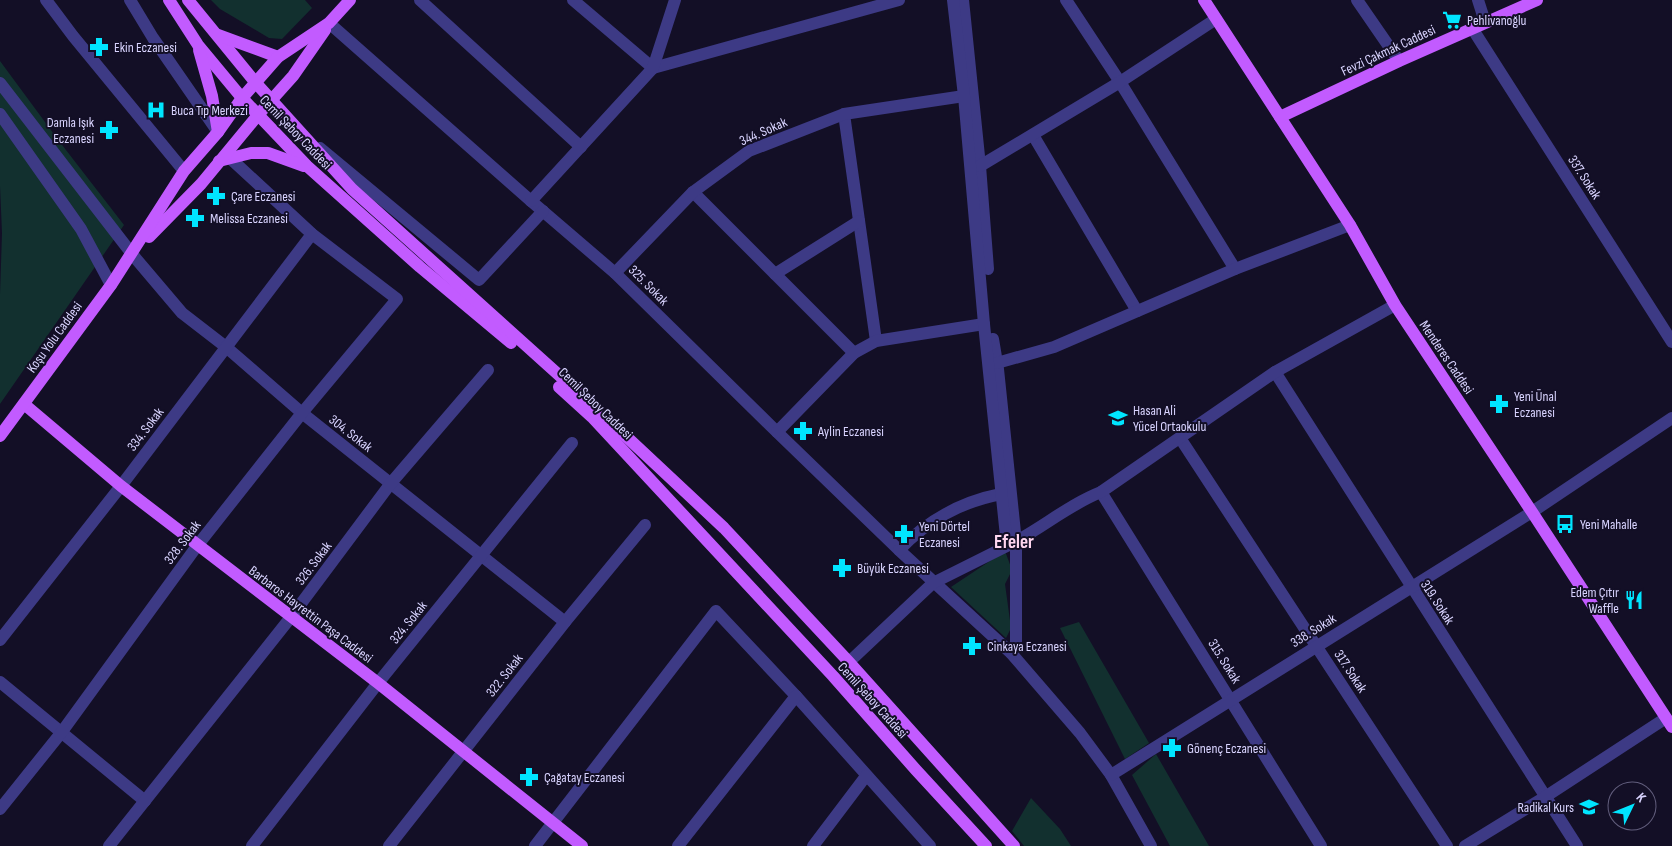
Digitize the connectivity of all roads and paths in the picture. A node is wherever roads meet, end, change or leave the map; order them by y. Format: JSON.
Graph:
{"nodes":[{"id":1,"x":46,"y":0,"type":"edge"},
{"id":2,"x":130,"y":0,"type":"edge"},
{"id":3,"x":169,"y":0,"type":"edge"},
{"id":4,"x":188,"y":0,"type":"edge"},
{"id":5,"x":350,"y":0,"type":"edge"},
{"id":6,"x":420,"y":0,"type":"edge"},
{"id":7,"x":573,"y":0,"type":"edge"},
{"id":8,"x":675,"y":0,"type":"edge"},
{"id":9,"x":899,"y":0,"type":"edge"},
{"id":10,"x":953,"y":0,"type":"edge"},
{"id":11,"x":963,"y":0,"type":"edge"},
{"id":12,"x":1066,"y":0,"type":"edge"},
{"id":13,"x":1204,"y":0,"type":"edge"},
{"id":14,"x":1358,"y":0,"type":"edge"},
{"id":15,"x":1478,"y":0,"type":"edge"},
{"id":16,"x":1537,"y":0,"type":"edge"},
{"id":17,"x":1216,"y":19,"type":"junction"},
{"id":18,"x":1485,"y":22,"type":"junction"},
{"id":19,"x":329,"y":23,"type":"junction"},
{"id":20,"x":1472,"y":28,"type":"junction"},
{"id":21,"x":216,"y":34,"type":"junction"},
{"id":22,"x":198,"y":45,"type":"junction"},
{"id":23,"x":278,"y":57,"type":"junction"},
{"id":24,"x":1399,"y":61,"type":"junction"},
{"id":25,"x":653,"y":68,"type":"junction"},
{"id":26,"x":255,"y":82,"type":"junction"},
{"id":27,"x":1120,"y":82,"type":"junction"},
{"id":28,"x":0,"y":83,"type":"edge"},
{"id":29,"x":964,"y":96,"type":"junction"},
{"id":30,"x":242,"y":98,"type":"junction"},
{"id":31,"x":271,"y":100,"type":"junction"},
{"id":32,"x":0,"y":114,"type":"edge"},
{"id":33,"x":844,"y":114,"type":"junction"},
{"id":34,"x":258,"y":115,"type":"junction"},
{"id":35,"x":1280,"y":117,"type":"junction"},
{"id":36,"x":218,"y":132,"type":"junction"},
{"id":37,"x":304,"y":135,"type":"junction"},
{"id":38,"x":1033,"y":135,"type":"junction"},
{"id":39,"x":581,"y":147,"type":"junction"},
{"id":40,"x":225,"y":160,"type":"junction"},
{"id":41,"x":306,"y":166,"type":"junction"},
{"id":42,"x":980,"y":166,"type":"junction"},
{"id":43,"x":184,"y":171,"type":"junction"},
{"id":44,"x":693,"y":192,"type":"junction"},
{"id":45,"x":531,"y":201,"type":"junction"},
{"id":46,"x":544,"y":212,"type":"junction"},
{"id":47,"x":859,"y":222,"type":"junction"},
{"id":48,"x":1350,"y":225,"type":"junction"},
{"id":49,"x":312,"y":234,"type":"junction"},
{"id":50,"x":132,"y":254,"type":"junction"},
{"id":51,"x":1235,"y":269,"type":"junction"},
{"id":52,"x":616,"y":273,"type":"junction"},
{"id":53,"x":775,"y":274,"type":"junction"},
{"id":54,"x":110,"y":285,"type":"junction"},
{"id":55,"x":1395,"y":305,"type":"junction"},
{"id":56,"x":1137,"y":312,"type":"junction"},
{"id":57,"x":984,"y":324,"type":"junction"},
{"id":58,"x":876,"y":341,"type":"junction"},
{"id":59,"x":1672,"y":342,"type":"edge"},
{"id":60,"x":226,"y":347,"type":"junction"},
{"id":61,"x":854,"y":353,"type":"junction"},
{"id":62,"x":997,"y":363,"type":"junction"},
{"id":63,"x":488,"y":370,"type":"dead end"},
{"id":64,"x":1276,"y":372,"type":"junction"},
{"id":65,"x":24,"y":404,"type":"junction"},
{"id":66,"x":302,"y":413,"type":"junction"},
{"id":67,"x":1672,"y":418,"type":"edge"},
{"id":68,"x":776,"y":432,"type":"junction"},
{"id":69,"x":0,"y":436,"type":"edge"},
{"id":70,"x":1180,"y":438,"type":"junction"},
{"id":71,"x":572,"y":443,"type":"dead end"},
{"id":72,"x":391,"y":483,"type":"junction"},
{"id":73,"x":121,"y":486,"type":"junction"},
{"id":74,"x":1101,"y":492,"type":"junction"},
{"id":75,"x":1001,"y":494,"type":"junction"},
{"id":76,"x":1532,"y":512,"type":"junction"},
{"id":77,"x":645,"y":525,"type":"dead end"},
{"id":78,"x":1011,"y":544,"type":"junction"},
{"id":79,"x":197,"y":546,"type":"junction"},
{"id":80,"x":899,"y":550,"type":"junction"},
{"id":81,"x":482,"y":556,"type":"junction"},
{"id":82,"x":933,"y":583,"type":"junction"},
{"id":83,"x":1411,"y":587,"type":"junction"},
{"id":84,"x":292,"y":617,"type":"junction"},
{"id":85,"x":565,"y":622,"type":"junction"},
{"id":86,"x":0,"y":640,"type":"edge"},
{"id":87,"x":1317,"y":646,"type":"junction"},
{"id":88,"x":1011,"y":653,"type":"junction"},
{"id":89,"x":849,"y":662,"type":"junction"},
{"id":90,"x":0,"y":682,"type":"edge"},
{"id":91,"x":378,"y":683,"type":"junction"},
{"id":92,"x":796,"y":696,"type":"junction"},
{"id":93,"x":1231,"y":699,"type":"junction"},
{"id":94,"x":1669,"y":723,"type":"edge"},
{"id":95,"x":61,"y":733,"type":"junction"},
{"id":96,"x":464,"y":753,"type":"junction"},
{"id":97,"x":1111,"y":775,"type":"junction"},
{"id":98,"x":866,"y":776,"type":"junction"},
{"id":99,"x":1545,"y":797,"type":"junction"},
{"id":100,"x":145,"y":801,"type":"junction"},
{"id":101,"x":0,"y":809,"type":"edge"},
{"id":102,"x":553,"y":824,"type":"junction"},
{"id":103,"x":109,"y":846,"type":"edge"},
{"id":104,"x":252,"y":846,"type":"edge"},
{"id":105,"x":389,"y":846,"type":"edge"},
{"id":106,"x":535,"y":846,"type":"edge"},
{"id":107,"x":582,"y":846,"type":"edge"},
{"id":108,"x":678,"y":846,"type":"edge"},
{"id":109,"x":813,"y":846,"type":"edge"},
{"id":110,"x":930,"y":846,"type":"edge"},
{"id":111,"x":986,"y":846,"type":"edge"},
{"id":112,"x":1014,"y":846,"type":"edge"},
{"id":113,"x":1151,"y":846,"type":"edge"},
{"id":114,"x":1321,"y":846,"type":"edge"},
{"id":115,"x":1447,"y":846,"type":"edge"},
{"id":116,"x":1465,"y":846,"type":"edge"},
{"id":117,"x":1577,"y":846,"type":"edge"}],
"edges":[{"from":1,"to":43,"type":"street"},
{"from":2,"to":36,"type":"street"},
{"from":3,"to":22,"type":"main road","name":"Cemil Şeboy Caddesi"},
{"from":4,"to":21,"type":"main road","name":"Cemil Şeboy Caddesi"},
{"from":5,"to":19,"type":"main road"},
{"from":6,"to":39,"type":"street"},
{"from":7,"to":25,"type":"street"},
{"from":8,"to":25,"type":"street"},
{"from":9,"to":25,"type":"street"},
{"from":10,"to":29,"type":"street"},
{"from":11,"to":42,"type":"street"},
{"from":12,"to":27,"type":"street"},
{"from":13,"to":17,"type":"main road","name":"Menderes Caddesi"},
{"from":14,"to":24,"type":"street"},
{"from":15,"to":18,"type":"street"},
{"from":16,"to":18,"type":"main road","name":"Fevzi Çakmak Caddesi"},
{"from":17,"to":27,"type":"street"},
{"from":17,"to":35,"type":"main road","name":"Menderes Caddesi"},
{"from":18,"to":20,"type":"main road","name":"Fevzi Çakmak Caddesi"},
{"from":19,"to":23,"type":"main road"},
{"from":19,"to":31,"type":"main road","name":"Koşu Yolu Caddesi"},
{"from":19,"to":45,"type":"street","name":"325. Sokak"},
{"from":20,"to":24,"type":"main road","name":"Fevzi Çakmak Caddesi"},
{"from":20,"to":59,"type":"street","name":"337. Sokak"},
{"from":21,"to":23,"type":"main road"},
{"from":21,"to":26,"type":"main road","name":"Cemil Şeboy Caddesi"},
{"from":22,"to":30,"type":"main road","name":"Cemil Şeboy Caddesi"},
{"from":22,"to":36,"type":"main road"},
{"from":23,"to":26,"type":"main road","name":"Koşu Yolu Caddesi"},
{"from":24,"to":35,"type":"main road","name":"Fevzi Çakmak Caddesi"},
{"from":25,"to":39,"type":"street"},
{"from":26,"to":30,"type":"main road","name":"Koşu Yolu Caddesi"},
{"from":26,"to":31,"type":"main road","name":"Cemil Şeboy Caddesi"},
{"from":27,"to":38,"type":"street"},
{"from":27,"to":51,"type":"street"},
{"from":28,"to":50,"type":"street","name":"304. Sokak"},
{"from":29,"to":33,"type":"street","name":"344. Sokak"},
{"from":29,"to":57,"type":"street"},
{"from":30,"to":34,"type":"main road","name":"Cemil Şeboy Caddesi"},
{"from":30,"to":36,"type":"main road","name":"Koşu Yolu Caddesi"},
{"from":31,"to":34,"type":"main road","name":"Koşu Yolu Caddesi"},
{"from":31,"to":37,"type":"main road","name":"Cemil Şeboy Caddesi"},
{"from":32,"to":54,"type":"street"},
{"from":33,"to":44,"type":"street","name":"344. Sokak"},
{"from":33,"to":47,"type":"street"},
{"from":34,"to":40,"type":"main road","name":"Koşu Yolu Caddesi"},
{"from":34,"to":41,"type":"main road","name":"Cemil Şeboy Caddesi"},
{"from":35,"to":48,"type":"main road","name":"Menderes Caddesi"},
{"from":36,"to":43,"type":"main road","name":"Koşu Yolu Caddesi"},
{"from":37,"to":46,"type":"street"},
{"from":37,"to":89,"type":"main road","name":"Cemil Şeboy Caddesi"},
{"from":38,"to":42,"type":"street"},
{"from":38,"to":56,"type":"street"},
{"from":39,"to":45,"type":"street"},
{"from":40,"to":41,"type":"main road"},
{"from":40,"to":49,"type":"street"},
{"from":40,"to":50,"type":"main road","name":"Koşu Yolu Caddesi"},
{"from":41,"to":111,"type":"main road","name":"Cemil Şeboy Caddesi"},
{"from":42,"to":62,"type":"street"},
{"from":43,"to":50,"type":"main road","name":"Koşu Yolu Caddesi"},
{"from":44,"to":52,"type":"street","name":"344. Sokak"},
{"from":44,"to":53,"type":"street"},
{"from":45,"to":46,"type":"street","name":"325. Sokak"},
{"from":46,"to":52,"type":"street","name":"325. Sokak"},
{"from":47,"to":53,"type":"street"},
{"from":47,"to":58,"type":"street"},
{"from":48,"to":51,"type":"street"},
{"from":48,"to":55,"type":"main road","name":"Menderes Caddesi"},
{"from":49,"to":60,"type":"street","name":"334. Sokak"},
{"from":49,"to":66,"type":"street","name":"328. Sokak"},
{"from":50,"to":54,"type":"main road","name":"Koşu Yolu Caddesi"},
{"from":50,"to":60,"type":"street","name":"304. Sokak"},
{"from":51,"to":56,"type":"street"},
{"from":52,"to":68,"type":"street","name":"325. Sokak"},
{"from":53,"to":61,"type":"street"},
{"from":54,"to":65,"type":"main road","name":"Koşu Yolu Caddesi"},
{"from":55,"to":64,"type":"street"},
{"from":55,"to":76,"type":"main road","name":"Menderes Caddesi"},
{"from":56,"to":62,"type":"street"},
{"from":57,"to":58,"type":"street"},
{"from":57,"to":75,"type":"street"},
{"from":58,"to":61,"type":"street"},
{"from":60,"to":66,"type":"street","name":"304. Sokak"},
{"from":60,"to":73,"type":"street","name":"334. Sokak"},
{"from":61,"to":68,"type":"street"},
{"from":62,"to":78,"type":"street"},
{"from":63,"to":72,"type":"street","name":"326. Sokak"},
{"from":64,"to":70,"type":"street"},
{"from":64,"to":83,"type":"street","name":"319. Sokak"},
{"from":65,"to":69,"type":"main road","name":"Koşu Yolu Caddesi"},
{"from":65,"to":73,"type":"main road","name":"Barbaros Hayrettin Paşa Caddesi"},
{"from":66,"to":72,"type":"street","name":"304. Sokak"},
{"from":66,"to":79,"type":"street","name":"328. Sokak"},
{"from":67,"to":76,"type":"street","name":"338. Sokak"},
{"from":68,"to":80,"type":"street","name":"325. Sokak"},
{"from":70,"to":74,"type":"street"},
{"from":70,"to":87,"type":"street","name":"317. Sokak"},
{"from":71,"to":81,"type":"street","name":"324. Sokak"},
{"from":72,"to":81,"type":"street","name":"304. Sokak"},
{"from":72,"to":84,"type":"street","name":"326. Sokak"},
{"from":73,"to":79,"type":"main road","name":"Barbaros Hayrettin Paşa Caddesi"},
{"from":73,"to":86,"type":"street","name":"334. Sokak"},
{"from":74,"to":78,"type":"street"},
{"from":74,"to":93,"type":"street","name":"315. Sokak"},
{"from":75,"to":78,"type":"street"},
{"from":75,"to":80,"type":"street"},
{"from":76,"to":83,"type":"street","name":"338. Sokak"},
{"from":76,"to":94,"type":"main road","name":"Menderes Caddesi"},
{"from":77,"to":85,"type":"street","name":"322. Sokak"},
{"from":78,"to":82,"type":"street"},
{"from":78,"to":88,"type":"street"},
{"from":79,"to":84,"type":"main road","name":"Barbaros Hayrettin Paşa Caddesi"},
{"from":79,"to":95,"type":"street","name":"328. Sokak"},
{"from":80,"to":82,"type":"street","name":"325. Sokak"},
{"from":81,"to":85,"type":"street","name":"304. Sokak"},
{"from":81,"to":91,"type":"street","name":"324. Sokak"},
{"from":82,"to":88,"type":"street","name":"325. Sokak"},
{"from":82,"to":89,"type":"street"},
{"from":83,"to":87,"type":"street","name":"338. Sokak"},
{"from":83,"to":99,"type":"street","name":"319. Sokak"},
{"from":84,"to":91,"type":"main road","name":"Barbaros Hayrettin Paşa Caddesi"},
{"from":84,"to":100,"type":"street","name":"326. Sokak"},
{"from":85,"to":96,"type":"street","name":"322. Sokak"},
{"from":87,"to":93,"type":"street","name":"338. Sokak"},
{"from":87,"to":115,"type":"street","name":"317. Sokak"},
{"from":88,"to":97,"type":"street","name":"325. Sokak"},
{"from":89,"to":112,"type":"main road","name":"Cemil Şeboy Caddesi"},
{"from":90,"to":95,"type":"street"},
{"from":91,"to":96,"type":"main road","name":"Barbaros Hayrettin Paşa Caddesi"},
{"from":91,"to":104,"type":"street","name":"324. Sokak"},
{"from":92,"to":98,"type":"street"},
{"from":92,"to":102,"type":"street"},
{"from":92,"to":108,"type":"street"},
{"from":93,"to":97,"type":"street","name":"338. Sokak"},
{"from":93,"to":114,"type":"street","name":"315. Sokak"},
{"from":94,"to":99,"type":"street"},
{"from":95,"to":100,"type":"street"},
{"from":95,"to":101,"type":"street","name":"328. Sokak"},
{"from":96,"to":102,"type":"main road","name":"Barbaros Hayrettin Paşa Caddesi"},
{"from":96,"to":105,"type":"street","name":"322. Sokak"},
{"from":97,"to":113,"type":"street","name":"325. Sokak"},
{"from":98,"to":109,"type":"street"},
{"from":98,"to":110,"type":"street"},
{"from":99,"to":116,"type":"street"},
{"from":99,"to":117,"type":"street","name":"319. Sokak"},
{"from":100,"to":103,"type":"street","name":"326. Sokak"},
{"from":102,"to":106,"type":"street"},
{"from":102,"to":107,"type":"main road","name":"Barbaros Hayrettin Paşa Caddesi"}]}
